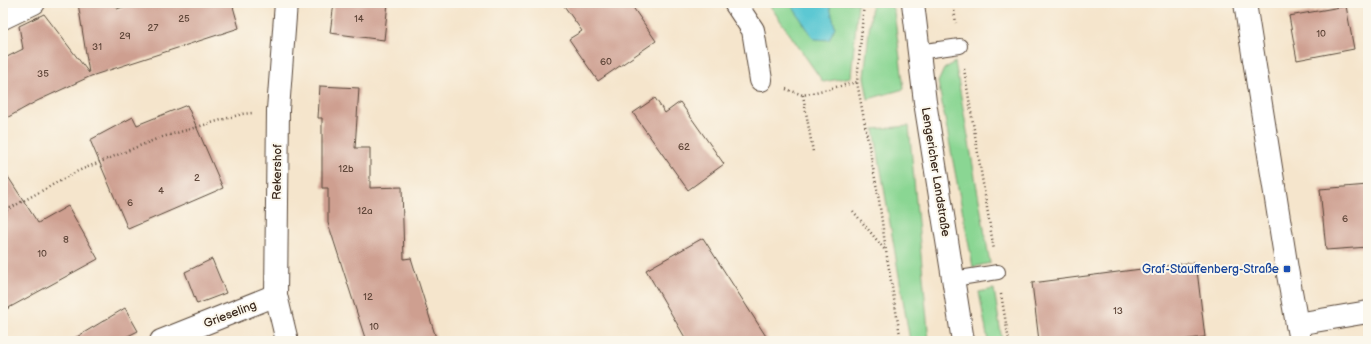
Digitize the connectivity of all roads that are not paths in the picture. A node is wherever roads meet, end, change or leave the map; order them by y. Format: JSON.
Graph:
{"nodes":[{"id":1,"x":34,"y":3,"type":"edge"},
{"id":2,"x":286,"y":3,"type":"edge"},
{"id":3,"x":735,"y":3,"type":"edge"},
{"id":4,"x":913,"y":3,"type":"edge"},
{"id":5,"x":1245,"y":3,"type":"edge"},
{"id":6,"x":3,"y":18,"type":"edge"},
{"id":7,"x":960,"y":46,"type":"road end"},
{"id":8,"x":918,"y":52,"type":"junction"},
{"id":9,"x":761,"y":80,"type":"road end"},
{"id":10,"x":998,"y":272,"type":"road end"},
{"id":11,"x":953,"y":279,"type":"junction"},
{"id":12,"x":276,"y":295,"type":"junction"},
{"id":13,"x":1368,"y":312,"type":"edge"},
{"id":14,"x":1298,"y":332,"type":"edge"},
{"id":15,"x":161,"y":341,"type":"edge"},
{"id":16,"x":287,"y":341,"type":"edge"},
{"id":17,"x":963,"y":341,"type":"edge"}],
"edges":[{"from":1,"to":6,"type":"street"},
{"from":2,"to":12,"type":"street","name":"Rekershof"},
{"from":3,"to":9,"type":"street"},
{"from":4,"to":8,"type":"street","name":"Lengericher Landstraße"},
{"from":5,"to":14,"type":"street"},
{"from":7,"to":8,"type":"lane"},
{"from":8,"to":11,"type":"street","name":"Lengericher Landstraße"},
{"from":10,"to":11,"type":"lane"},
{"from":11,"to":17,"type":"street","name":"Lengericher Landstraße"},
{"from":12,"to":15,"type":"street","name":"Grieseling"},
{"from":12,"to":16,"type":"street","name":"Rekershof"},
{"from":13,"to":14,"type":"street"}]}
